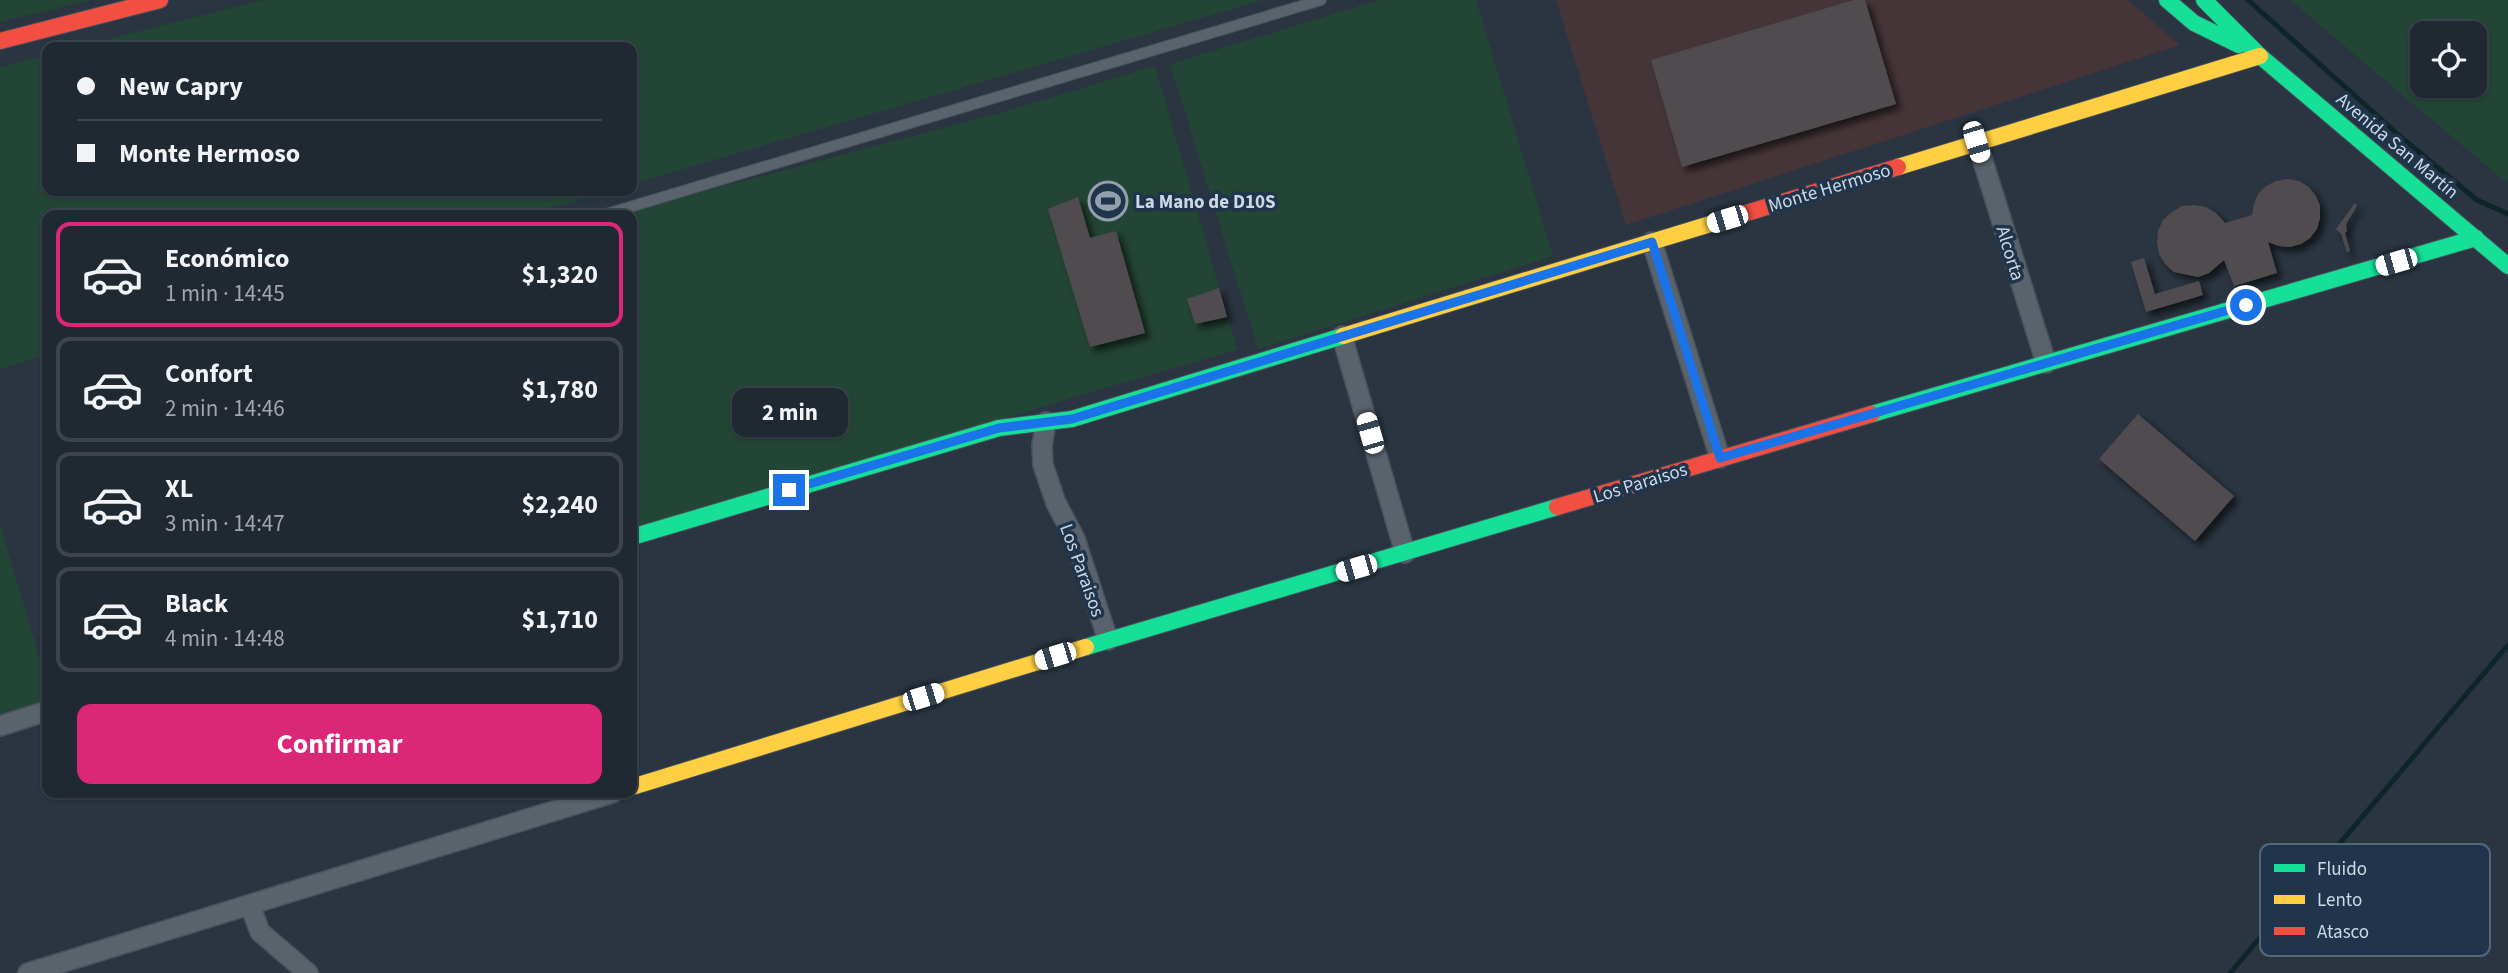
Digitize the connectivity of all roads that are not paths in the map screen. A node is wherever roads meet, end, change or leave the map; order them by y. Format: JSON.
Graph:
{"nodes":[{"id":1,"x":160,"y":0,"type":"edge"},
{"id":2,"x":1321,"y":0,"type":"edge"},
{"id":3,"x":2166,"y":0,"type":"edge"},
{"id":4,"x":2204,"y":0,"type":"edge"},
{"id":5,"x":0,"y":41,"type":"edge"},
{"id":6,"x":2260,"y":56,"type":"junction"},
{"id":7,"x":1976,"y":142,"type":"junction"},
{"id":8,"x":620,"y":210,"type":"edge"},
{"id":9,"x":2476,"y":238,"type":"junction"},
{"id":10,"x":1652,"y":242,"type":"junction"},
{"id":11,"x":2508,"y":266,"type":"edge"},
{"id":12,"x":1342,"y":336,"type":"junction"},
{"id":13,"x":2046,"y":363,"type":"junction"},
{"id":14,"x":1046,"y":422,"type":"junction"},
{"id":15,"x":1720,"y":458,"type":"junction"},
{"id":16,"x":637,"y":536,"type":"edge"},
{"id":17,"x":1405,"y":553,"type":"junction"},
{"id":18,"x":1108,"y":640,"type":"junction"},
{"id":19,"x":42,"y":713,"type":"edge"},
{"id":20,"x":0,"y":726,"type":"edge"},
{"id":21,"x":637,"y":785,"type":"edge"},
{"id":22,"x":596,"y":798,"type":"edge"},
{"id":23,"x":250,"y":905,"type":"junction"},
{"id":24,"x":28,"y":973,"type":"edge"},
{"id":25,"x":308,"y":973,"type":"edge"}],
"edges":[{"from":1,"to":5,"type":"street"},
{"from":2,"to":8,"type":"lane"},
{"from":3,"to":6,"type":"street","name":"Avenida San Martín"},
{"from":4,"to":6,"type":"street","name":"Avenida San Martín"},
{"from":6,"to":7,"type":"street","name":"Monte Hermoso"},
{"from":6,"to":9,"type":"street","name":"Avenida San Martín"},
{"from":7,"to":10,"type":"street","name":"Monte Hermoso"},
{"from":7,"to":13,"type":"street","name":"Alcorta"},
{"from":9,"to":11,"type":"street","name":"Avenida San Martín"},
{"from":9,"to":13,"type":"street","name":"Los Paraisos"},
{"from":10,"to":12,"type":"street","name":"Monte Hermoso"},
{"from":10,"to":15,"type":"street"},
{"from":12,"to":14,"type":"street","name":"Monte Hermoso"},
{"from":12,"to":17,"type":"street"},
{"from":13,"to":15,"type":"street","name":"Los Paraisos"},
{"from":14,"to":16,"type":"street","name":"Monte Hermoso"},
{"from":14,"to":18,"type":"street","name":"Los Paraisos"},
{"from":15,"to":17,"type":"street","name":"Los Paraisos"},
{"from":17,"to":18,"type":"street","name":"Los Paraisos"},
{"from":18,"to":21,"type":"street"},
{"from":19,"to":20,"type":"street"},
{"from":22,"to":23,"type":"street"},
{"from":23,"to":24,"type":"street"},
{"from":23,"to":25,"type":"street"}]}
